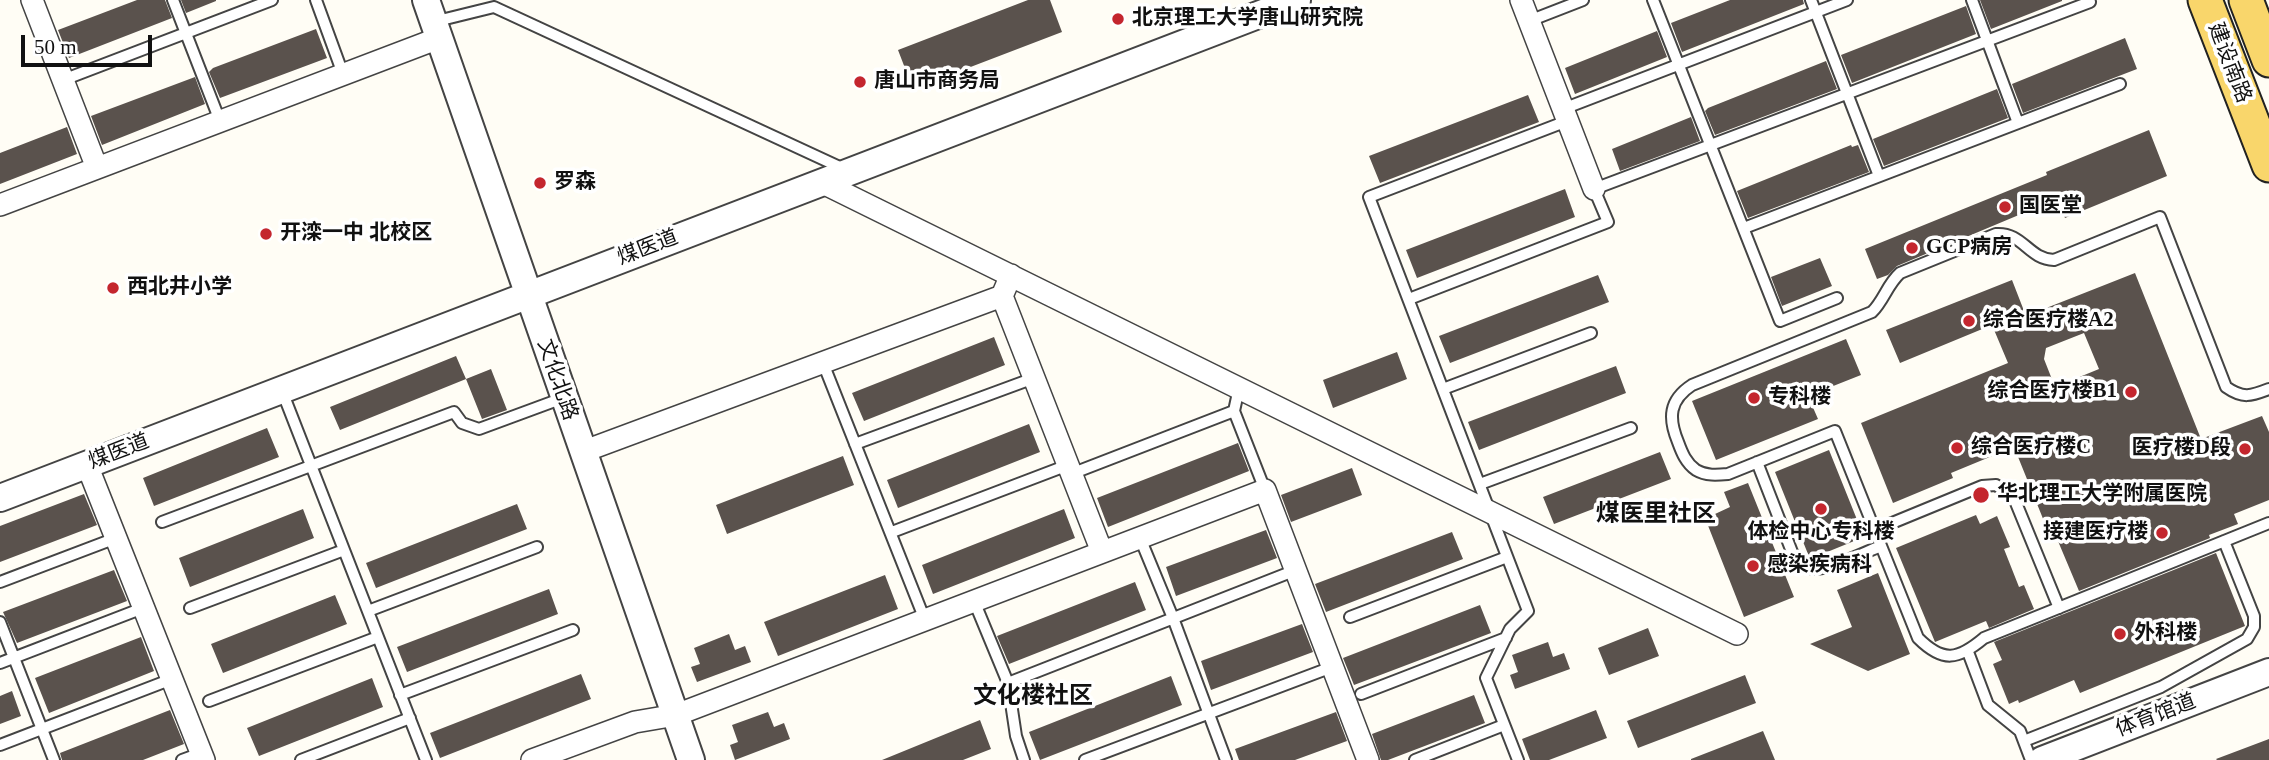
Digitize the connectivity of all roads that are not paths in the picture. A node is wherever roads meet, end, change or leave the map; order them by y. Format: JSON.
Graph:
{"nodes":[{"id":1,"x":32,"y":0,"type":"edge"},
{"id":2,"x":173,"y":0,"type":"edge"},
{"id":3,"x":272,"y":0,"type":"edge"},
{"id":4,"x":316,"y":0,"type":"edge"},
{"id":5,"x":1297,"y":0,"type":"edge"},
{"id":6,"x":1521,"y":0,"type":"edge"},
{"id":7,"x":1583,"y":0,"type":"edge"},
{"id":8,"x":1653,"y":0,"type":"edge"},
{"id":9,"x":1811,"y":0,"type":"edge"},
{"id":10,"x":1847,"y":0,"type":"edge"},
{"id":11,"x":1972,"y":0,"type":"edge"},
{"id":12,"x":2205,"y":0,"type":"edge"},
{"id":13,"x":2246,"y":0,"type":"edge"},
{"id":14,"x":2090,"y":2,"type":"dead end"},
{"id":15,"x":1815,"y":12,"type":"junction"},
{"id":16,"x":432,"y":20,"type":"edge"},
{"id":17,"x":1529,"y":21,"type":"junction"},
{"id":18,"x":186,"y":33,"type":"junction"},
{"id":19,"x":1987,"y":41,"type":"junction"},
{"id":20,"x":2269,"y":60,"type":"edge"},
{"id":21,"x":1679,"y":65,"type":"junction"},
{"id":22,"x":343,"y":74,"type":"junction"},
{"id":23,"x":63,"y":80,"type":"junction"},
{"id":24,"x":2120,"y":84,"type":"dead end"},
{"id":25,"x":1847,"y":94,"type":"junction"},
{"id":26,"x":1565,"y":115,"type":"junction"},
{"id":27,"x":220,"y":121,"type":"junction"},
{"id":28,"x":2018,"y":123,"type":"junction"},
{"id":29,"x":1711,"y":145,"type":"junction"},
{"id":30,"x":2269,"y":165,"type":"edge"},
{"id":31,"x":97,"y":168,"type":"junction"},
{"id":32,"x":849,"y":171,"type":"junction"},
{"id":33,"x":1879,"y":176,"type":"junction"},
{"id":34,"x":821,"y":182,"type":"junction"},
{"id":35,"x":1594,"y":189,"type":"junction"},
{"id":36,"x":0,"y":205,"type":"edge"},
{"id":37,"x":1744,"y":228,"type":"junction"},
{"id":38,"x":1011,"y":275,"type":"junction"},
{"id":39,"x":527,"y":295,"type":"junction"},
{"id":40,"x":1002,"y":296,"type":"junction"},
{"id":41,"x":1837,"y":298,"type":"dead end"},
{"id":42,"x":1409,"y":299,"type":"junction"},
{"id":43,"x":1591,"y":333,"type":"dead end"},
{"id":44,"x":823,"y":363,"type":"junction"},
{"id":45,"x":1034,"y":378,"type":"junction"},
{"id":46,"x":1239,"y":388,"type":"junction"},
{"id":47,"x":1443,"y":389,"type":"junction"},
{"id":48,"x":2269,"y":389,"type":"edge"},
{"id":49,"x":282,"y":390,"type":"junction"},
{"id":50,"x":563,"y":398,"type":"junction"},
{"id":51,"x":1234,"y":411,"type":"junction"},
{"id":52,"x":1631,"y":428,"type":"dead end"},
{"id":53,"x":855,"y":444,"type":"junction"},
{"id":54,"x":582,"y":452,"type":"junction"},
{"id":55,"x":1757,"y":462,"type":"junction"},
{"id":56,"x":87,"y":465,"type":"junction"},
{"id":57,"x":311,"y":465,"type":"junction"},
{"id":58,"x":1070,"y":469,"type":"junction"},
{"id":59,"x":1480,"y":484,"type":"junction"},
{"id":60,"x":1265,"y":490,"type":"junction"},
{"id":61,"x":0,"y":498,"type":"edge"},
{"id":62,"x":1490,"y":512,"type":"junction"},
{"id":63,"x":162,"y":522,"type":"dead end"},
{"id":64,"x":2269,"y":523,"type":"edge"},
{"id":65,"x":1875,"y":530,"type":"junction"},
{"id":66,"x":892,"y":532,"type":"junction"},
{"id":67,"x":116,"y":538,"type":"junction"},
{"id":68,"x":1140,"y":538,"type":"junction"},
{"id":69,"x":2224,"y":541,"type":"junction"},
{"id":70,"x":1881,"y":546,"type":"junction"},
{"id":71,"x":537,"y":547,"type":"dead end"},
{"id":72,"x":344,"y":550,"type":"junction"},
{"id":73,"x":1102,"y":552,"type":"junction"},
{"id":74,"x":1507,"y":557,"type":"junction"},
{"id":75,"x":1296,"y":570,"type":"junction"},
{"id":76,"x":0,"y":582,"type":"edge"},
{"id":77,"x":974,"y":601,"type":"junction"},
{"id":78,"x":143,"y":608,"type":"junction"},
{"id":79,"x":190,"y":608,"type":"dead end"},
{"id":80,"x":2059,"y":608,"type":"junction"},
{"id":81,"x":368,"y":611,"type":"junction"},
{"id":82,"x":1350,"y":617,"type":"dead end"},
{"id":83,"x":1173,"y":618,"type":"junction"},
{"id":84,"x":925,"y":620,"type":"junction"},
{"id":85,"x":0,"y":622,"type":"edge"},
{"id":86,"x":572,"y":630,"type":"dead end"},
{"id":87,"x":1737,"y":634,"type":"dead end"},
{"id":88,"x":378,"y":637,"type":"junction"},
{"id":89,"x":1506,"y":638,"type":"junction"},
{"id":90,"x":1968,"y":652,"type":"junction"},
{"id":91,"x":14,"y":658,"type":"junction"},
{"id":92,"x":0,"y":663,"type":"edge"},
{"id":93,"x":1332,"y":667,"type":"junction"},
{"id":94,"x":2269,"y":672,"type":"edge"},
{"id":95,"x":172,"y":679,"type":"junction"},
{"id":96,"x":1008,"y":683,"type":"junction"},
{"id":97,"x":1361,"y":694,"type":"dead end"},
{"id":98,"x":400,"y":695,"type":"junction"},
{"id":99,"x":209,"y":701,"type":"dead end"},
{"id":100,"x":1209,"y":713,"type":"junction"},
{"id":101,"x":676,"y":715,"type":"junction"},
{"id":102,"x":410,"y":718,"type":"junction"},
{"id":103,"x":1504,"y":725,"type":"junction"},
{"id":104,"x":42,"y":729,"type":"junction"},
{"id":105,"x":2024,"y":741,"type":"junction"},
{"id":106,"x":0,"y":745,"type":"edge"},
{"id":107,"x":195,"y":758,"type":"edge"},
{"id":108,"x":54,"y":760,"type":"edge"},
{"id":109,"x":301,"y":760,"type":"edge"},
{"id":110,"x":426,"y":760,"type":"edge"},
{"id":111,"x":532,"y":760,"type":"edge"},
{"id":112,"x":691,"y":760,"type":"edge"},
{"id":113,"x":1024,"y":760,"type":"edge"},
{"id":114,"x":1085,"y":760,"type":"edge"},
{"id":115,"x":1226,"y":760,"type":"edge"},
{"id":116,"x":1367,"y":760,"type":"edge"},
{"id":117,"x":1415,"y":760,"type":"edge"},
{"id":118,"x":1518,"y":760,"type":"edge"},
{"id":119,"x":2031,"y":760,"type":"edge"},
{"id":120,"x":2042,"y":760,"type":"edge"}],
"edges":[{"from":1,"to":23,"type":"street"},
{"from":2,"to":18,"type":"lane"},
{"from":3,"to":18,"type":"lane"},
{"from":4,"to":22,"type":"lane"},
{"from":5,"to":32,"type":"street","name":"煤医道"},
{"from":6,"to":17,"type":"street"},
{"from":7,"to":17,"type":"lane"},
{"from":8,"to":21,"type":"lane"},
{"from":9,"to":15,"type":"lane"},
{"from":10,"to":15,"type":"lane"},
{"from":11,"to":19,"type":"lane"},
{"from":12,"to":30,"type":"main road","name":"建设南路"},
{"from":13,"to":20,"type":"main road","name":"建设南路"},
{"from":14,"to":19,"type":"lane"},
{"from":15,"to":21,"type":"lane"},
{"from":15,"to":25,"type":"lane"},
{"from":16,"to":22,"type":"street"},
{"from":16,"to":32,"type":"lane"},
{"from":16,"to":39,"type":"street","name":"文化北路"},
{"from":17,"to":26,"type":"street"},
{"from":18,"to":23,"type":"lane"},
{"from":18,"to":27,"type":"lane"},
{"from":19,"to":25,"type":"lane"},
{"from":19,"to":28,"type":"lane"},
{"from":21,"to":26,"type":"lane"},
{"from":21,"to":29,"type":"lane"},
{"from":22,"to":27,"type":"street"},
{"from":23,"to":31,"type":"street"},
{"from":24,"to":28,"type":"lane"},
{"from":25,"to":29,"type":"lane"},
{"from":25,"to":33,"type":"lane"},
{"from":26,"to":35,"type":"street"},
{"from":26,"to":42,"type":"lane"},
{"from":27,"to":31,"type":"street"},
{"from":28,"to":33,"type":"lane"},
{"from":29,"to":35,"type":"lane"},
{"from":29,"to":37,"type":"lane"},
{"from":31,"to":36,"type":"street"},
{"from":32,"to":34,"type":"street","name":"煤医道"},
{"from":33,"to":37,"type":"lane"},
{"from":34,"to":38,"type":"street"},
{"from":34,"to":39,"type":"street","name":"煤医道"},
{"from":35,"to":42,"type":"lane"},
{"from":37,"to":41,"type":"lane"},
{"from":38,"to":40,"type":"street"},
{"from":38,"to":46,"type":"street"},
{"from":39,"to":49,"type":"street","name":"煤医道"},
{"from":39,"to":50,"type":"street","name":"文化北路"},
{"from":40,"to":44,"type":"street"},
{"from":40,"to":45,"type":"street"},
{"from":42,"to":47,"type":"lane"},
{"from":43,"to":47,"type":"lane"},
{"from":44,"to":53,"type":"lane"},
{"from":44,"to":54,"type":"street"},
{"from":45,"to":53,"type":"lane"},
{"from":45,"to":58,"type":"street"},
{"from":46,"to":51,"type":"lane"},
{"from":46,"to":62,"type":"street"},
{"from":47,"to":59,"type":"lane"},
{"from":48,"to":55,"type":"lane"},
{"from":49,"to":56,"type":"street","name":"煤医道"},
{"from":49,"to":57,"type":"lane"},
{"from":50,"to":54,"type":"street","name":"文化北路"},
{"from":50,"to":57,"type":"lane"},
{"from":51,"to":58,"type":"lane"},
{"from":51,"to":60,"type":"lane"},
{"from":52,"to":59,"type":"lane"},
{"from":53,"to":66,"type":"lane"},
{"from":54,"to":101,"type":"street","name":"文化北路"},
{"from":55,"to":65,"type":"lane"},
{"from":55,"to":70,"type":"lane"},
{"from":56,"to":61,"type":"street","name":"煤医道"},
{"from":56,"to":67,"type":"street"},
{"from":57,"to":63,"type":"lane"},
{"from":57,"to":72,"type":"lane"},
{"from":58,"to":66,"type":"lane"},
{"from":58,"to":73,"type":"street"},
{"from":59,"to":62,"type":"lane"},
{"from":60,"to":68,"type":"street"},
{"from":60,"to":75,"type":"street"},
{"from":62,"to":74,"type":"lane"},
{"from":62,"to":87,"type":"street"},
{"from":64,"to":69,"type":"lane"},
{"from":65,"to":70,"type":"lane"},
{"from":65,"to":80,"type":"lane"},
{"from":66,"to":84,"type":"lane"},
{"from":67,"to":76,"type":"lane"},
{"from":67,"to":78,"type":"street"},
{"from":68,"to":73,"type":"street"},
{"from":68,"to":83,"type":"lane"},
{"from":69,"to":80,"type":"lane"},
{"from":69,"to":105,"type":"lane"},
{"from":70,"to":90,"type":"lane"},
{"from":71,"to":81,"type":"lane"},
{"from":72,"to":79,"type":"lane"},
{"from":72,"to":81,"type":"lane"},
{"from":73,"to":77,"type":"street"},
{"from":74,"to":82,"type":"lane"},
{"from":74,"to":89,"type":"lane"},
{"from":75,"to":83,"type":"lane"},
{"from":75,"to":93,"type":"street"},
{"from":77,"to":84,"type":"street"},
{"from":77,"to":96,"type":"lane"},
{"from":78,"to":91,"type":"lane"},
{"from":78,"to":95,"type":"street"},
{"from":80,"to":90,"type":"lane"},
{"from":81,"to":88,"type":"lane"},
{"from":83,"to":96,"type":"lane"},
{"from":83,"to":100,"type":"lane"},
{"from":84,"to":101,"type":"street"},
{"from":85,"to":91,"type":"lane"},
{"from":86,"to":98,"type":"lane"},
{"from":88,"to":98,"type":"lane"},
{"from":88,"to":99,"type":"lane"},
{"from":89,"to":97,"type":"lane"},
{"from":89,"to":103,"type":"lane"},
{"from":90,"to":105,"type":"lane"},
{"from":91,"to":92,"type":"lane"},
{"from":91,"to":104,"type":"lane"},
{"from":93,"to":100,"type":"lane"},
{"from":93,"to":116,"type":"street"},
{"from":94,"to":120,"type":"street","name":"体育馆道"},
{"from":95,"to":104,"type":"lane"},
{"from":95,"to":107,"type":"street"},
{"from":96,"to":113,"type":"lane"},
{"from":98,"to":102,"type":"lane"},
{"from":100,"to":114,"type":"lane"},
{"from":100,"to":115,"type":"lane"},
{"from":101,"to":111,"type":"street"},
{"from":101,"to":112,"type":"street","name":"文化北路"},
{"from":102,"to":109,"type":"lane"},
{"from":102,"to":110,"type":"lane"},
{"from":103,"to":117,"type":"lane"},
{"from":103,"to":118,"type":"lane"},
{"from":104,"to":106,"type":"lane"},
{"from":104,"to":108,"type":"lane"},
{"from":105,"to":119,"type":"lane"}]}
